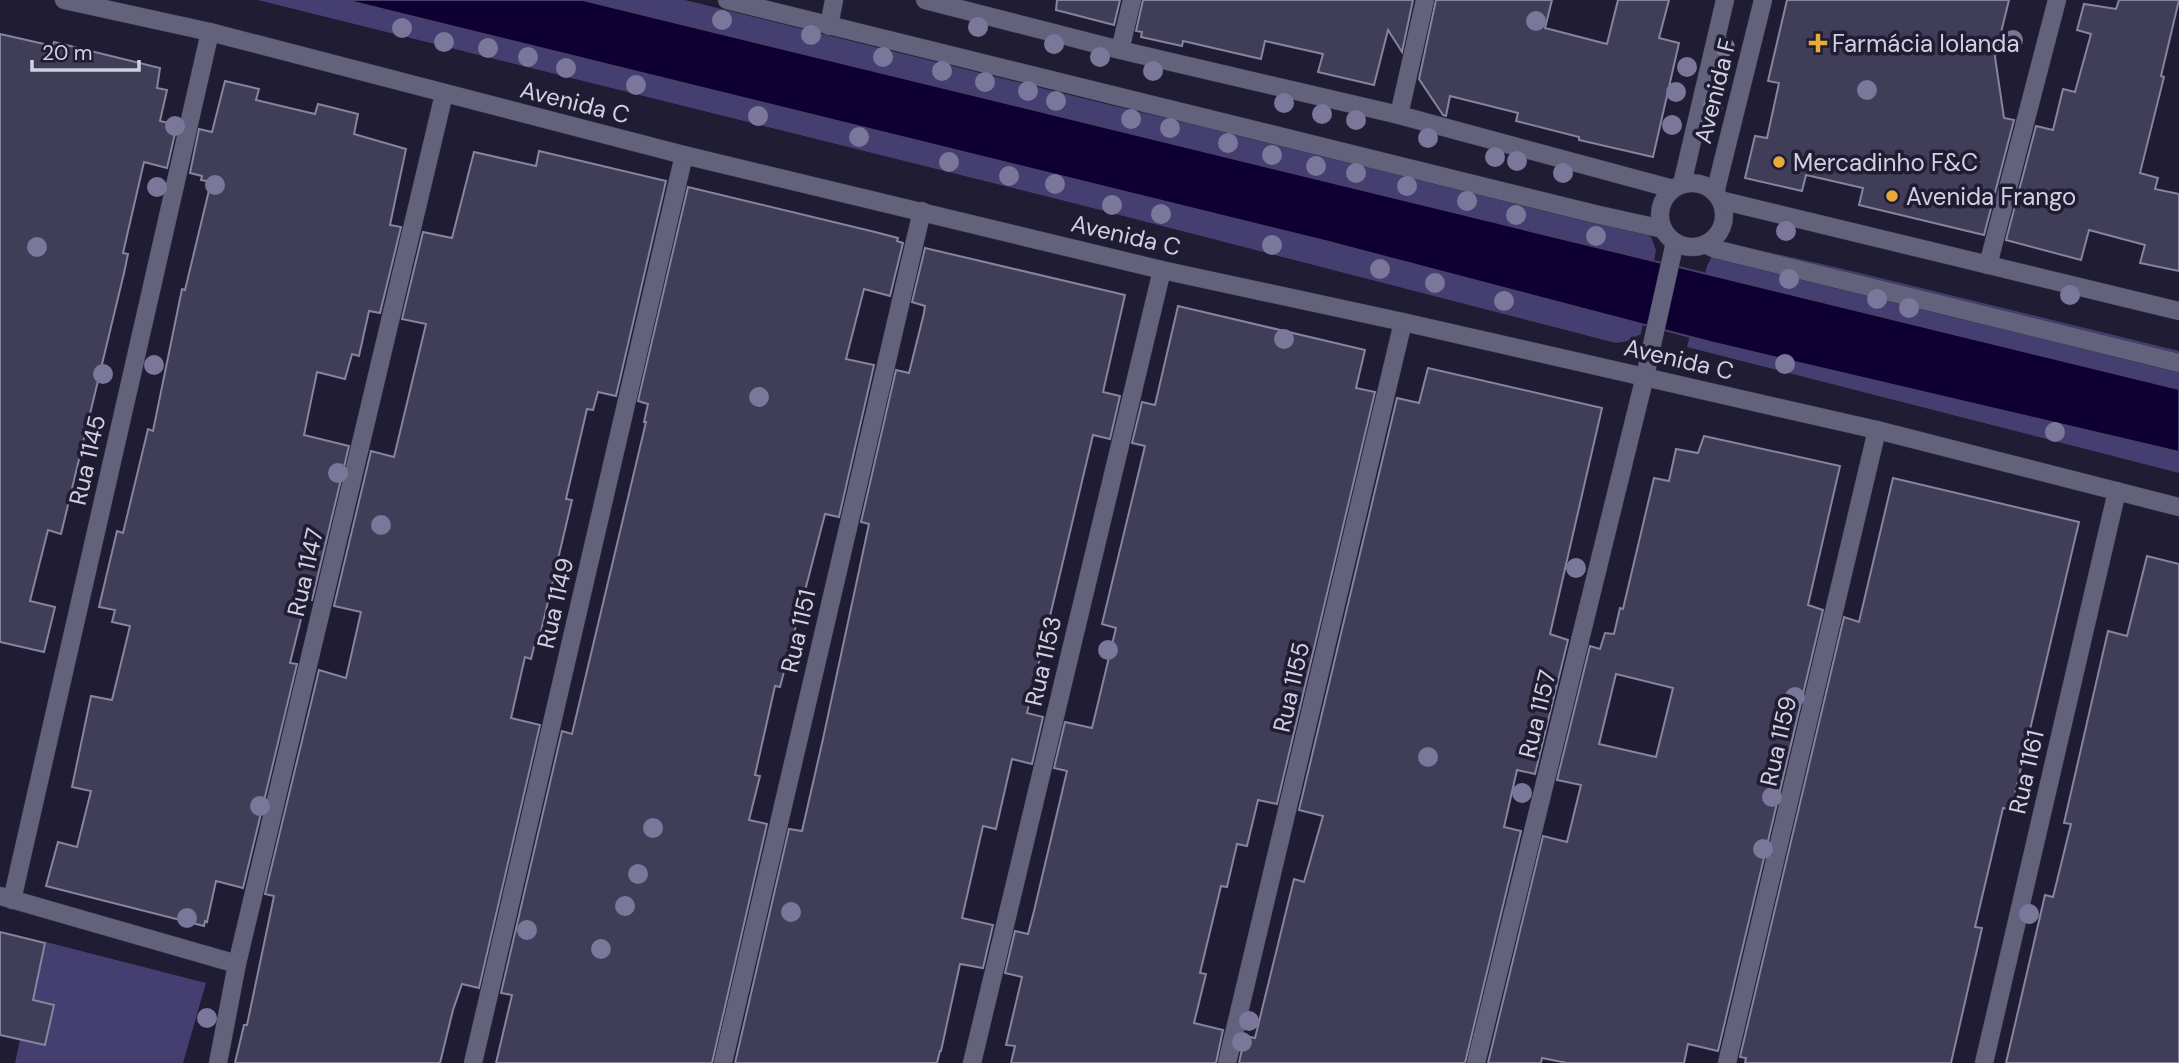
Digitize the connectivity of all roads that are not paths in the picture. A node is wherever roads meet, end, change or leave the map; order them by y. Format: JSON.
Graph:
{"nodes":[{"id":1,"x":64,"y":0,"type":"edge"},
{"id":2,"x":727,"y":0,"type":"edge"},
{"id":3,"x":834,"y":0,"type":"edge"},
{"id":4,"x":925,"y":0,"type":"edge"},
{"id":5,"x":1132,"y":0,"type":"edge"},
{"id":6,"x":1425,"y":0,"type":"edge"},
{"id":7,"x":1725,"y":0,"type":"edge"},
{"id":8,"x":1763,"y":0,"type":"edge"},
{"id":9,"x":2057,"y":0,"type":"edge"},
{"id":10,"x":828,"y":26,"type":"junction"},
{"id":11,"x":210,"y":32,"type":"junction"},
{"id":12,"x":1120,"y":50,"type":"junction"},
{"id":13,"x":444,"y":94,"type":"junction"},
{"id":14,"x":1399,"y":115,"type":"junction"},
{"id":15,"x":684,"y":155,"type":"junction"},
{"id":16,"x":1678,"y":187,"type":"junction"},
{"id":17,"x":1718,"y":197,"type":"junction"},
{"id":18,"x":922,"y":211,"type":"junction"},
{"id":19,"x":1669,"y":235,"type":"junction"},
{"id":20,"x":1705,"y":244,"type":"junction"},
{"id":21,"x":1989,"y":265,"type":"junction"},
{"id":22,"x":1162,"y":270,"type":"junction"},
{"id":23,"x":2179,"y":311,"type":"edge"},
{"id":24,"x":1403,"y":322,"type":"junction"},
{"id":25,"x":2179,"y":363,"type":"edge"},
{"id":26,"x":1645,"y":376,"type":"junction"},
{"id":27,"x":1877,"y":430,"type":"junction"},
{"id":28,"x":2117,"y":491,"type":"junction"},
{"id":29,"x":2179,"y":507,"type":"edge"},
{"id":30,"x":6,"y":898,"type":"edge"},
{"id":31,"x":237,"y":964,"type":"junction"},
{"id":32,"x":218,"y":1063,"type":"edge"},
{"id":33,"x":473,"y":1063,"type":"edge"},
{"id":34,"x":723,"y":1063,"type":"edge"},
{"id":35,"x":972,"y":1063,"type":"edge"},
{"id":36,"x":1227,"y":1063,"type":"edge"},
{"id":37,"x":1476,"y":1063,"type":"edge"},
{"id":38,"x":1727,"y":1063,"type":"edge"},
{"id":39,"x":1984,"y":1063,"type":"edge"}],
"edges":[{"from":1,"to":11,"type":"street","name":"Avenida C"},
{"from":2,"to":10,"type":"street"},
{"from":3,"to":10,"type":"street"},
{"from":4,"to":12,"type":"street"},
{"from":5,"to":12,"type":"street"},
{"from":6,"to":14,"type":"street"},
{"from":7,"to":16,"type":"street","name":"Avenida F"},
{"from":8,"to":17,"type":"street","name":"Avenida F"},
{"from":9,"to":21,"type":"street"},
{"from":10,"to":19,"type":"street"},
{"from":11,"to":13,"type":"street","name":"Avenida C"},
{"from":11,"to":30,"type":"street","name":"Rua 1145"},
{"from":12,"to":14,"type":"street"},
{"from":13,"to":15,"type":"street","name":"Avenida C"},
{"from":13,"to":31,"type":"street","name":"Rua 1147"},
{"from":14,"to":16,"type":"street"},
{"from":15,"to":18,"type":"street","name":"Avenida C"},
{"from":15,"to":33,"type":"street","name":"Rua 1149"},
{"from":16,"to":17,"type":"street"},
{"from":16,"to":19,"type":"street"},
{"from":17,"to":20,"type":"street"},
{"from":17,"to":21,"type":"street"},
{"from":18,"to":22,"type":"street","name":"Avenida C"},
{"from":18,"to":34,"type":"street","name":"Rua 1151"},
{"from":19,"to":20,"type":"street"},
{"from":19,"to":26,"type":"street","name":"Rua 1157"},
{"from":20,"to":25,"type":"street"},
{"from":21,"to":23,"type":"street"},
{"from":22,"to":24,"type":"street","name":"Avenida C"},
{"from":22,"to":35,"type":"street","name":"Rua 1153"},
{"from":24,"to":26,"type":"street","name":"Avenida C"},
{"from":24,"to":36,"type":"street","name":"Rua 1155"},
{"from":26,"to":27,"type":"street","name":"Avenida C"},
{"from":26,"to":37,"type":"street","name":"Rua 1157"},
{"from":27,"to":28,"type":"street","name":"Avenida C"},
{"from":27,"to":38,"type":"street","name":"Rua 1159"},
{"from":28,"to":29,"type":"street","name":"Avenida C"},
{"from":28,"to":39,"type":"street","name":"Rua 1161"},
{"from":30,"to":31,"type":"street"},
{"from":31,"to":32,"type":"street","name":"Rua 1147"}]}
